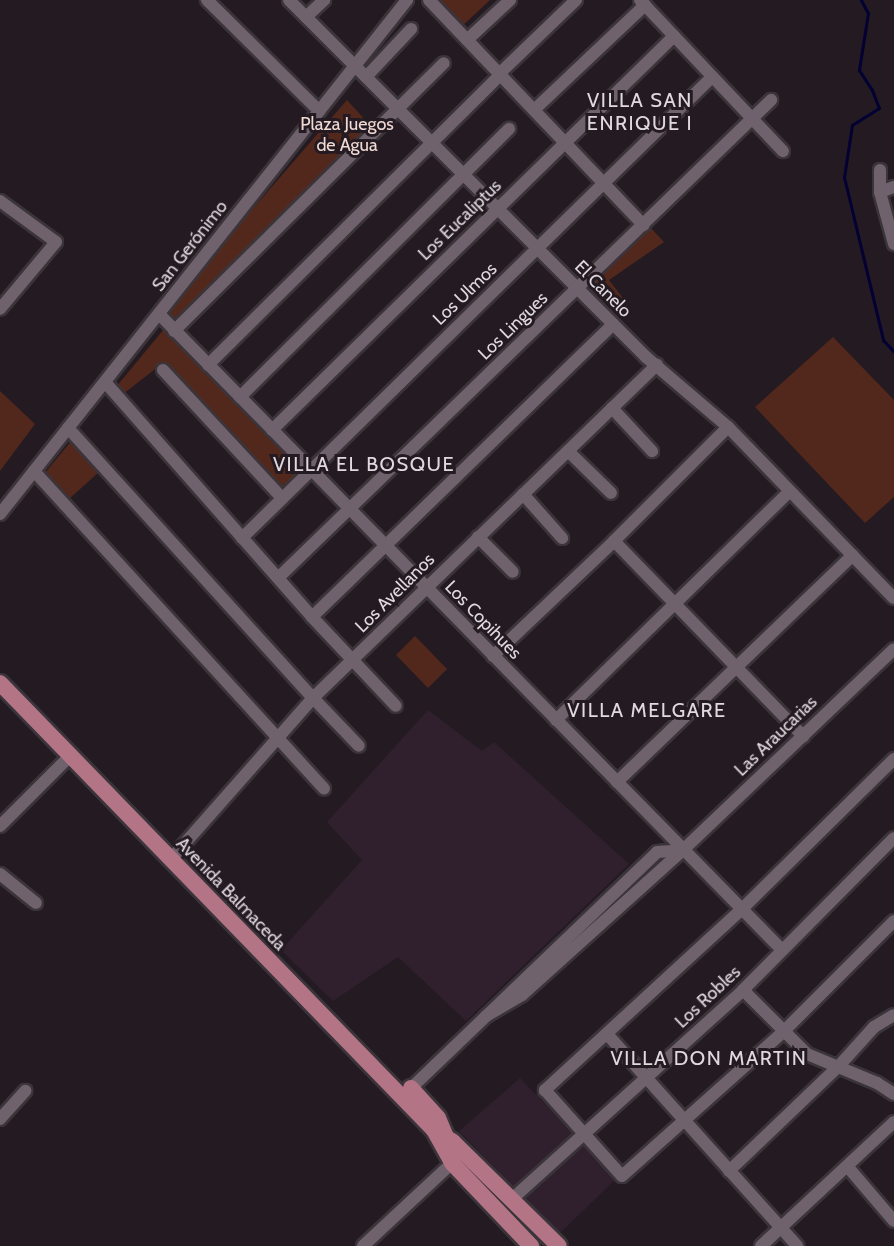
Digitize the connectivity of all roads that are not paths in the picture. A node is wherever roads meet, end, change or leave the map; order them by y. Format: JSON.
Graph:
{"nodes":[{"id":1,"x":207,"y":0,"type":"edge"},
{"id":2,"x":290,"y":0,"type":"edge"},
{"id":3,"x":324,"y":0,"type":"edge"},
{"id":4,"x":407,"y":0,"type":"edge"},
{"id":5,"x":429,"y":0,"type":"edge"},
{"id":6,"x":510,"y":0,"type":"edge"},
{"id":7,"x":576,"y":0,"type":"edge"},
{"id":8,"x":642,"y":3,"type":"edge"},
{"id":9,"x":306,"y":17,"type":"junction"},
{"id":10,"x":411,"y":29,"type":"dead end"},
{"id":11,"x":674,"y":36,"type":"junction"},
{"id":12,"x":468,"y":40,"type":"junction"},
{"id":13,"x":444,"y":63,"type":"dead end"},
{"id":14,"x":355,"y":66,"type":"junction"},
{"id":15,"x":500,"y":74,"type":"junction"},
{"id":16,"x":366,"y":77,"type":"junction"},
{"id":17,"x":712,"y":77,"type":"junction"},
{"id":18,"x":771,"y":100,"type":"dead end"},
{"id":19,"x":398,"y":109,"type":"junction"},
{"id":20,"x":534,"y":110,"type":"junction"},
{"id":21,"x":319,"y":111,"type":"junction"},
{"id":22,"x":752,"y":119,"type":"junction"},
{"id":23,"x":509,"y":129,"type":"dead end"},
{"id":24,"x":432,"y":143,"type":"junction"},
{"id":25,"x":565,"y":143,"type":"junction"},
{"id":26,"x":783,"y":151,"type":"dead end"},
{"id":27,"x":880,"y":170,"type":"dead end"},
{"id":28,"x":464,"y":175,"type":"junction"},
{"id":29,"x":604,"y":183,"type":"junction"},
{"id":30,"x":894,"y":188,"type":"edge"},
{"id":31,"x":880,"y":192,"type":"junction"},
{"id":32,"x":0,"y":201,"type":"edge"},
{"id":33,"x":498,"y":209,"type":"junction"},
{"id":34,"x":643,"y":225,"type":"junction"},
{"id":35,"x":894,"y":244,"type":"edge"},
{"id":36,"x":537,"y":248,"type":"junction"},
{"id":37,"x":577,"y":289,"type":"junction"},
{"id":38,"x":0,"y":309,"type":"edge"},
{"id":39,"x":159,"y":314,"type":"junction"},
{"id":40,"x":613,"y":324,"type":"junction"},
{"id":41,"x":174,"y":331,"type":"junction"},
{"id":42,"x":208,"y":365,"type":"junction"},
{"id":43,"x":657,"y":366,"type":"junction"},
{"id":44,"x":163,"y":370,"type":"dead end"},
{"id":45,"x":105,"y":382,"type":"junction"},
{"id":46,"x":240,"y":397,"type":"junction"},
{"id":47,"x":612,"y":408,"type":"junction"},
{"id":48,"x":728,"y":427,"type":"junction"},
{"id":49,"x":68,"y":428,"type":"junction"},
{"id":50,"x":272,"y":430,"type":"junction"},
{"id":51,"x":568,"y":451,"type":"junction"},
{"id":52,"x":652,"y":451,"type":"dead end"},
{"id":53,"x":311,"y":470,"type":"junction"},
{"id":54,"x":34,"y":471,"type":"junction"},
{"id":55,"x":790,"y":491,"type":"junction"},
{"id":56,"x":611,"y":493,"type":"dead end"},
{"id":57,"x":523,"y":494,"type":"junction"},
{"id":58,"x":282,"y":498,"type":"junction"},
{"id":59,"x":349,"y":509,"type":"junction"},
{"id":60,"x":0,"y":514,"type":"edge"},
{"id":61,"x":242,"y":537,"type":"junction"},
{"id":62,"x":478,"y":537,"type":"junction"},
{"id":63,"x":562,"y":538,"type":"dead end"},
{"id":64,"x":614,"y":541,"type":"junction"},
{"id":65,"x":386,"y":546,"type":"junction"},
{"id":66,"x":853,"y":555,"type":"junction"},
{"id":67,"x":513,"y":572,"type":"dead end"},
{"id":68,"x":278,"y":578,"type":"junction"},
{"id":69,"x":426,"y":587,"type":"junction"},
{"id":70,"x":894,"y":598,"type":"edge"},
{"id":71,"x":675,"y":603,"type":"junction"},
{"id":72,"x":312,"y":616,"type":"junction"},
{"id":73,"x":894,"y":649,"type":"edge"},
{"id":74,"x":493,"y":656,"type":"junction"},
{"id":75,"x":352,"y":661,"type":"junction"},
{"id":76,"x":736,"y":669,"type":"junction"},
{"id":77,"x":0,"y":683,"type":"edge"},
{"id":78,"x":313,"y":698,"type":"junction"},
{"id":79,"x":396,"y":706,"type":"dead end"},
{"id":80,"x":556,"y":720,"type":"junction"},
{"id":81,"x":802,"y":736,"type":"junction"},
{"id":82,"x":275,"y":739,"type":"junction"},
{"id":83,"x":359,"y":746,"type":"dead end"},
{"id":84,"x":70,"y":756,"type":"junction"},
{"id":85,"x":894,"y":759,"type":"edge"},
{"id":86,"x":617,"y":782,"type":"junction"},
{"id":87,"x":324,"y":789,"type":"dead end"},
{"id":88,"x":0,"y":826,"type":"edge"},
{"id":89,"x":894,"y":838,"type":"edge"},
{"id":90,"x":683,"y":850,"type":"junction"},
{"id":91,"x":171,"y":859,"type":"junction"},
{"id":92,"x":0,"y":874,"type":"edge"},
{"id":93,"x":36,"y":903,"type":"dead end"},
{"id":94,"x":742,"y":909,"type":"junction"},
{"id":95,"x":894,"y":921,"type":"edge"},
{"id":96,"x":782,"y":950,"type":"junction"},
{"id":97,"x":743,"y":990,"type":"junction"},
{"id":98,"x":894,"y":1016,"type":"edge"},
{"id":99,"x":783,"y":1032,"type":"junction"},
{"id":100,"x":607,"y":1035,"type":"junction"},
{"id":101,"x":838,"y":1067,"type":"junction"},
{"id":102,"x":646,"y":1079,"type":"junction"},
{"id":103,"x":25,"y":1091,"type":"dead end"},
{"id":104,"x":407,"y":1093,"type":"junction"},
{"id":105,"x":894,"y":1094,"type":"edge"},
{"id":106,"x":0,"y":1119,"type":"edge"},
{"id":107,"x":685,"y":1122,"type":"junction"},
{"id":108,"x":894,"y":1122,"type":"edge"},
{"id":109,"x":583,"y":1133,"type":"junction"},
{"id":110,"x":440,"y":1134,"type":"junction"},
{"id":111,"x":452,"y":1163,"type":"junction"},
{"id":112,"x":847,"y":1167,"type":"junction"},
{"id":113,"x":729,"y":1171,"type":"junction"},
{"id":114,"x":512,"y":1199,"type":"junction"},
{"id":115,"x":894,"y":1221,"type":"edge"},
{"id":116,"x":781,"y":1228,"type":"junction"},
{"id":117,"x":363,"y":1246,"type":"edge"},
{"id":118,"x":531,"y":1246,"type":"edge"},
{"id":119,"x":559,"y":1246,"type":"edge"},
{"id":120,"x":761,"y":1246,"type":"edge"},
{"id":121,"x":797,"y":1246,"type":"edge"}],
"edges":[{"from":1,"to":21,"type":"street"},
{"from":2,"to":9,"type":"street","name":"El Canelo"},
{"from":3,"to":9,"type":"street"},
{"from":4,"to":14,"type":"street","name":"San Gerónimo"},
{"from":5,"to":12,"type":"street"},
{"from":6,"to":12,"type":"street"},
{"from":7,"to":15,"type":"street"},
{"from":8,"to":11,"type":"street"},
{"from":8,"to":20,"type":"street"},
{"from":9,"to":14,"type":"street","name":"El Canelo"},
{"from":10,"to":16,"type":"street"},
{"from":11,"to":17,"type":"street"},
{"from":11,"to":25,"type":"street","name":"Los Eucaliptus"},
{"from":12,"to":15,"type":"street"},
{"from":13,"to":19,"type":"street"},
{"from":14,"to":16,"type":"street","name":"El Canelo"},
{"from":14,"to":21,"type":"street","name":"San Gerónimo"},
{"from":15,"to":20,"type":"street"},
{"from":15,"to":24,"type":"street"},
{"from":16,"to":19,"type":"street","name":"El Canelo"},
{"from":17,"to":22,"type":"street"},
{"from":17,"to":29,"type":"street","name":"Los Ulmos"},
{"from":18,"to":22,"type":"street","name":"Los Lingues"},
{"from":19,"to":24,"type":"street","name":"El Canelo"},
{"from":19,"to":41,"type":"street"},
{"from":20,"to":25,"type":"street"},
{"from":21,"to":39,"type":"street","name":"San Gerónimo"},
{"from":22,"to":26,"type":"street"},
{"from":22,"to":34,"type":"street","name":"Los Lingues"},
{"from":23,"to":28,"type":"street"},
{"from":24,"to":28,"type":"street","name":"El Canelo"},
{"from":24,"to":42,"type":"street"},
{"from":25,"to":29,"type":"street"},
{"from":25,"to":33,"type":"street","name":"Los Eucaliptus"},
{"from":27,"to":31,"type":"street"},
{"from":28,"to":33,"type":"street","name":"El Canelo"},
{"from":28,"to":46,"type":"street"},
{"from":29,"to":34,"type":"street"},
{"from":29,"to":36,"type":"street","name":"Los Ulmos"},
{"from":30,"to":31,"type":"street"},
{"from":31,"to":35,"type":"street"},
{"from":32,"to":38,"type":"street"},
{"from":33,"to":36,"type":"street","name":"El Canelo"},
{"from":33,"to":50,"type":"street","name":"Los Eucaliptus"},
{"from":34,"to":37,"type":"street","name":"Los Lingues"},
{"from":36,"to":37,"type":"street","name":"El Canelo"},
{"from":36,"to":53,"type":"street","name":"Los Ulmos"},
{"from":37,"to":40,"type":"street","name":"El Canelo"},
{"from":37,"to":59,"type":"street","name":"Los Lingues"},
{"from":39,"to":41,"type":"street","name":"Los Copihues"},
{"from":39,"to":45,"type":"street","name":"San Gerónimo"},
{"from":40,"to":43,"type":"street","name":"El Canelo"},
{"from":40,"to":65,"type":"street"},
{"from":41,"to":42,"type":"street","name":"Los Copihues"},
{"from":42,"to":46,"type":"street","name":"Los Copihues"},
{"from":43,"to":47,"type":"street","name":"Los Avellanos"},
{"from":43,"to":48,"type":"street","name":"El Canelo"},
{"from":44,"to":58,"type":"street"},
{"from":45,"to":49,"type":"street","name":"San Gerónimo"},
{"from":45,"to":61,"type":"street"},
{"from":46,"to":50,"type":"street","name":"Los Copihues"},
{"from":47,"to":51,"type":"street","name":"Los Avellanos"},
{"from":47,"to":52,"type":"street"},
{"from":48,"to":55,"type":"street","name":"El Canelo"},
{"from":48,"to":64,"type":"street"},
{"from":49,"to":54,"type":"street","name":"San Gerónimo"},
{"from":49,"to":78,"type":"street"},
{"from":50,"to":53,"type":"street","name":"Los Copihues"},
{"from":51,"to":56,"type":"street"},
{"from":51,"to":57,"type":"street","name":"Los Avellanos"},
{"from":53,"to":58,"type":"street","name":"Los Ulmos"},
{"from":53,"to":59,"type":"street","name":"Los Copihues"},
{"from":54,"to":60,"type":"street","name":"San Gerónimo"},
{"from":54,"to":82,"type":"street"},
{"from":55,"to":66,"type":"street","name":"El Canelo"},
{"from":55,"to":71,"type":"street"},
{"from":57,"to":62,"type":"street","name":"Los Avellanos"},
{"from":57,"to":63,"type":"street"},
{"from":58,"to":61,"type":"street","name":"Los Ulmos"},
{"from":59,"to":65,"type":"street","name":"Los Copihues"},
{"from":59,"to":68,"type":"street","name":"Los Lingues"},
{"from":61,"to":68,"type":"street"},
{"from":62,"to":67,"type":"street"},
{"from":62,"to":69,"type":"street","name":"Los Avellanos"},
{"from":64,"to":71,"type":"street"},
{"from":64,"to":74,"type":"street"},
{"from":65,"to":69,"type":"street","name":"Los Copihues"},
{"from":65,"to":72,"type":"street"},
{"from":66,"to":70,"type":"street","name":"El Canelo"},
{"from":66,"to":76,"type":"street"},
{"from":68,"to":72,"type":"street"},
{"from":69,"to":74,"type":"street","name":"Los Copihues"},
{"from":69,"to":75,"type":"street","name":"Los Avellanos"},
{"from":71,"to":76,"type":"street"},
{"from":71,"to":80,"type":"street"},
{"from":72,"to":75,"type":"street"},
{"from":73,"to":81,"type":"street","name":"Las Araucarias"},
{"from":74,"to":80,"type":"street","name":"Los Copihues"},
{"from":75,"to":78,"type":"street","name":"Los Avellanos"},
{"from":75,"to":79,"type":"street"},
{"from":76,"to":81,"type":"street"},
{"from":76,"to":86,"type":"street"},
{"from":77,"to":84,"type":"main road","name":"Avenida Balmaceda"},
{"from":78,"to":82,"type":"street","name":"Los Avellanos"},
{"from":78,"to":83,"type":"street"},
{"from":80,"to":86,"type":"street","name":"Los Copihues"},
{"from":81,"to":90,"type":"street","name":"Las Araucarias"},
{"from":82,"to":87,"type":"street"},
{"from":82,"to":91,"type":"street","name":"Los Avellanos"},
{"from":84,"to":88,"type":"street"},
{"from":84,"to":91,"type":"main road","name":"Avenida Balmaceda"},
{"from":85,"to":94,"type":"street"},
{"from":86,"to":90,"type":"street","name":"Los Copihues"},
{"from":89,"to":96,"type":"street","name":"Los Robles"},
{"from":90,"to":94,"type":"street","name":"Los Copihues"},
{"from":90,"to":104,"type":"street"},
{"from":91,"to":104,"type":"main road","name":"Avenida Balmaceda"},
{"from":92,"to":93,"type":"street"},
{"from":94,"to":96,"type":"street","name":"Los Copihues"},
{"from":94,"to":100,"type":"street"},
{"from":95,"to":99,"type":"street"},
{"from":96,"to":97,"type":"street","name":"Los Robles"},
{"from":97,"to":99,"type":"street"},
{"from":97,"to":102,"type":"street","name":"Los Robles"},
{"from":98,"to":101,"type":"street"},
{"from":99,"to":101,"type":"street"},
{"from":99,"to":107,"type":"street"},
{"from":100,"to":102,"type":"street"},
{"from":100,"to":109,"type":"street"},
{"from":101,"to":105,"type":"street"},
{"from":101,"to":113,"type":"street"},
{"from":102,"to":107,"type":"street"},
{"from":102,"to":109,"type":"street","name":"Los Robles"},
{"from":103,"to":106,"type":"street"},
{"from":104,"to":110,"type":"main road","name":"Avenida Balmaceda"},
{"from":107,"to":109,"type":"street"},
{"from":107,"to":113,"type":"street"},
{"from":108,"to":112,"type":"street"},
{"from":109,"to":114,"type":"street","name":"Los Robles"},
{"from":110,"to":111,"type":"main road","name":"Avenida Balmaceda"},
{"from":110,"to":114,"type":"main road","name":"Avenida Balmaceda"},
{"from":111,"to":117,"type":"street"},
{"from":111,"to":118,"type":"main road","name":"Avenida Balmaceda"},
{"from":112,"to":115,"type":"street"},
{"from":112,"to":116,"type":"street"},
{"from":113,"to":116,"type":"street"},
{"from":114,"to":119,"type":"main road","name":"Avenida Balmaceda"},
{"from":116,"to":120,"type":"street"},
{"from":116,"to":121,"type":"street"}]}
